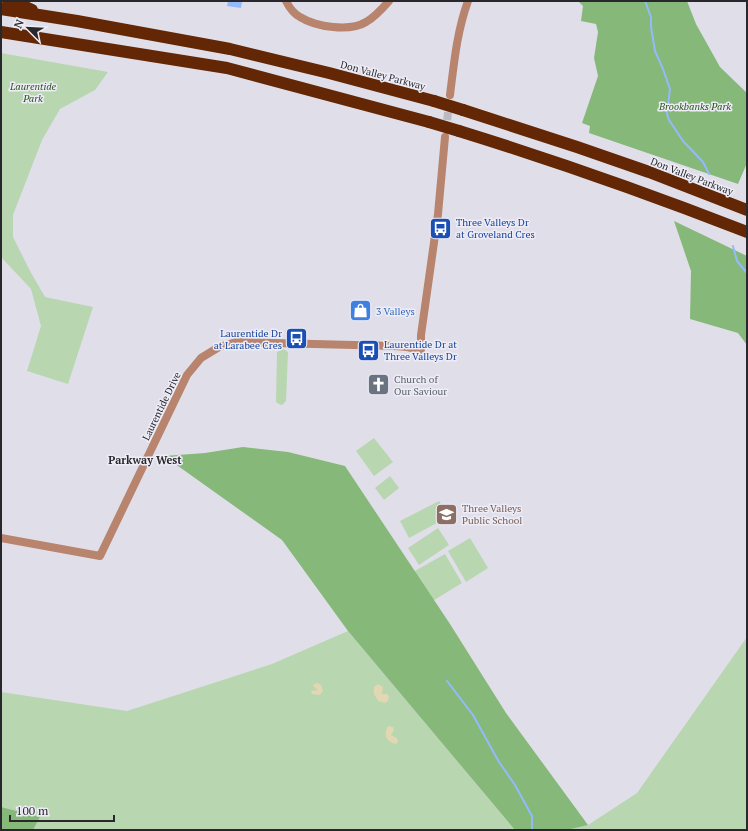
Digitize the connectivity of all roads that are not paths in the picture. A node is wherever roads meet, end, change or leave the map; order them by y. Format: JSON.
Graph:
{"nodes":[{"id":1,"x":8,"y":1,"type":"edge"},
{"id":2,"x":286,"y":1,"type":"edge"},
{"id":3,"x":388,"y":1,"type":"edge"},
{"id":4,"x":468,"y":1,"type":"edge"},
{"id":5,"x":1,"y":9,"type":"edge"},
{"id":6,"x":46,"y":16,"type":"junction"},
{"id":7,"x":1,"y":32,"type":"edge"},
{"id":8,"x":450,"y":95,"type":"tunnel mouth"},
{"id":9,"x":445,"y":136,"type":"tunnel mouth"},
{"id":10,"x":747,"y":210,"type":"edge"},
{"id":11,"x":747,"y":232,"type":"edge"},
{"id":12,"x":1,"y":538,"type":"edge"}],
"edges":[{"from":1,"to":6,"type":"highway"},
{"from":2,"to":3,"type":"street"},
{"from":4,"to":8,"type":"street"},
{"from":5,"to":6,"type":"highway","name":"Don Valley Parkway"},
{"from":6,"to":10,"type":"highway","name":"Don Valley Parkway","bridge":true},
{"from":7,"to":11,"type":"highway","bridge":true},
{"from":9,"to":12,"type":"street","name":"Laurentide Drive"}]}
